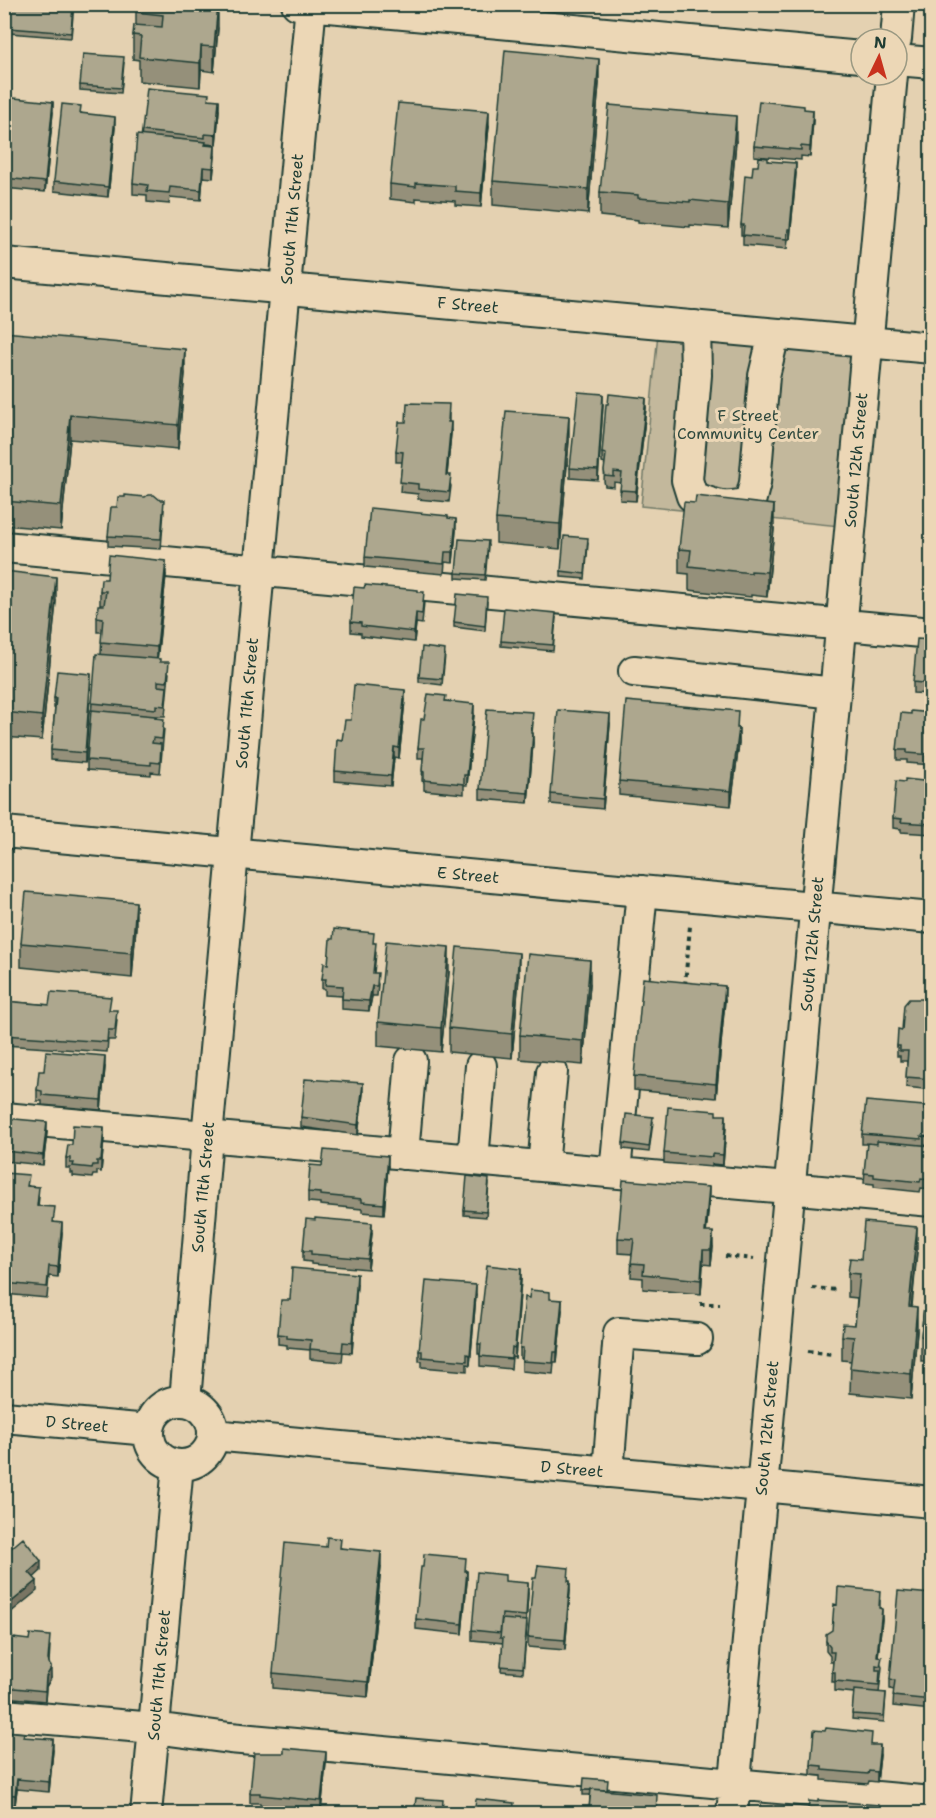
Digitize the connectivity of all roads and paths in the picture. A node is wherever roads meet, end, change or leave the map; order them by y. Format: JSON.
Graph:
{"nodes":[{"id":1,"x":899,"y":4,"type":"edge"},
{"id":2,"x":306,"y":5,"type":"edge"},
{"id":3,"x":897,"y":27,"type":"edge"},
{"id":4,"x":849,"y":56,"type":"edge"},
{"id":5,"x":909,"y":61,"type":"edge"},
{"id":6,"x":932,"y":63,"type":"edge"},
{"id":7,"x":891,"y":87,"type":"edge"},
{"id":8,"x":4,"y":263,"type":"edge"},
{"id":9,"x":285,"y":288,"type":"junction"},
{"id":10,"x":695,"y":326,"type":"junction"},
{"id":11,"x":774,"y":334,"type":"junction"},
{"id":12,"x":867,"y":342,"type":"junction"},
{"id":13,"x":932,"y":348,"type":"edge"},
{"id":14,"x":4,"y":547,"type":"edge"},
{"id":15,"x":259,"y":572,"type":"junction"},
{"id":16,"x":842,"y":624,"type":"junction"},
{"id":17,"x":932,"y":633,"type":"edge"},
{"id":18,"x":634,"y":671,"type":"dead end"},
{"id":19,"x":835,"y":693,"type":"junction"},
{"id":20,"x":4,"y":832,"type":"edge"},
{"id":21,"x":233,"y":853,"type":"junction"},
{"id":22,"x":642,"y":891,"type":"junction"},
{"id":23,"x":815,"y":908,"type":"junction"},
{"id":24,"x":932,"y":918,"type":"edge"},
{"id":25,"x":690,"y":926,"type":"dead end"},
{"id":26,"x":684,"y":994,"type":"edge"},
{"id":27,"x":411,"y":1061,"type":"edge"},
{"id":28,"x":481,"y":1066,"type":"edge"},
{"id":29,"x":552,"y":1072,"type":"edge"},
{"id":30,"x":4,"y":1118,"type":"edge"},
{"id":31,"x":207,"y":1137,"type":"junction"},
{"id":32,"x":402,"y":1154,"type":"junction"},
{"id":33,"x":472,"y":1160,"type":"junction"},
{"id":34,"x":543,"y":1166,"type":"junction"},
{"id":35,"x":615,"y":1172,"type":"junction"},
{"id":36,"x":790,"y":1187,"type":"junction"},
{"id":37,"x":932,"y":1201,"type":"edge"},
{"id":38,"x":725,"y":1256,"type":"dead end"},
{"id":39,"x":754,"y":1259,"type":"dead end"},
{"id":40,"x":812,"y":1288,"type":"dead end"},
{"id":41,"x":838,"y":1290,"type":"dead end"},
{"id":42,"x":700,"y":1304,"type":"dead end"},
{"id":43,"x":720,"y":1304,"type":"dead end"},
{"id":44,"x":697,"y":1339,"type":"dead end"},
{"id":45,"x":808,"y":1351,"type":"dead end"},
{"id":46,"x":832,"y":1354,"type":"dead end"},
{"id":47,"x":185,"y":1401,"type":"junction"},
{"id":48,"x":4,"y":1417,"type":"edge"},
{"id":49,"x":149,"y":1430,"type":"junction"},
{"id":50,"x":213,"y":1434,"type":"junction"},
{"id":51,"x":178,"y":1465,"type":"junction"},
{"id":52,"x":608,"y":1472,"type":"junction"},
{"id":53,"x":762,"y":1486,"type":"junction"},
{"id":54,"x":932,"y":1502,"type":"edge"},
{"id":55,"x":4,"y":1715,"type":"edge"},
{"id":56,"x":154,"y":1728,"type":"junction"},
{"id":57,"x":733,"y":1799,"type":"edge"},
{"id":58,"x":932,"y":1802,"type":"edge"},
{"id":59,"x":146,"y":1814,"type":"edge"}],
"edges":[{"from":1,"to":3,"type":"street"},
{"from":2,"to":4,"type":"street"},
{"from":2,"to":9,"type":"street","name":"South 11th Street"},
{"from":5,"to":6,"type":"street"},
{"from":7,"to":12,"type":"street","name":"South 12th Street"},
{"from":8,"to":9,"type":"street","name":"F Street"},
{"from":9,"to":10,"type":"street","name":"F Street"},
{"from":9,"to":15,"type":"street","name":"South 11th Street"},
{"from":10,"to":11,"type":"street","name":"F Street"},
{"from":10,"to":11,"type":"street"},
{"from":11,"to":12,"type":"street","name":"F Street"},
{"from":12,"to":13,"type":"street","name":"F Street"},
{"from":12,"to":16,"type":"street","name":"South 12th Street"},
{"from":14,"to":15,"type":"street"},
{"from":15,"to":16,"type":"street"},
{"from":15,"to":21,"type":"street","name":"South 11th Street"},
{"from":16,"to":17,"type":"street"},
{"from":16,"to":19,"type":"street","name":"South 12th Street"},
{"from":18,"to":19,"type":"street"},
{"from":19,"to":23,"type":"street","name":"South 12th Street"},
{"from":20,"to":21,"type":"street","name":"E Street"},
{"from":21,"to":22,"type":"street","name":"E Street"},
{"from":21,"to":31,"type":"street","name":"South 11th Street"},
{"from":22,"to":23,"type":"street","name":"E Street"},
{"from":22,"to":35,"type":"street"},
{"from":23,"to":24,"type":"street","name":"E Street"},
{"from":23,"to":36,"type":"street","name":"South 12th Street"},
{"from":25,"to":26,"type":"path"},
{"from":27,"to":32,"type":"street"},
{"from":28,"to":33,"type":"street"},
{"from":29,"to":34,"type":"street"},
{"from":30,"to":31,"type":"street"},
{"from":31,"to":32,"type":"street"},
{"from":31,"to":47,"type":"street","name":"South 11th Street"},
{"from":32,"to":33,"type":"street"},
{"from":33,"to":34,"type":"street"},
{"from":34,"to":35,"type":"street"},
{"from":35,"to":36,"type":"street"},
{"from":36,"to":37,"type":"street"},
{"from":36,"to":53,"type":"street","name":"South 12th Street"},
{"from":38,"to":39,"type":"path"},
{"from":40,"to":41,"type":"path"},
{"from":42,"to":43,"type":"path"},
{"from":44,"to":52,"type":"street"},
{"from":45,"to":46,"type":"path"},
{"from":47,"to":49,"type":"street"},
{"from":47,"to":50,"type":"street"},
{"from":48,"to":49,"type":"street","name":"D Street"},
{"from":49,"to":51,"type":"street"},
{"from":50,"to":51,"type":"street"},
{"from":50,"to":52,"type":"street","name":"D Street"},
{"from":51,"to":56,"type":"street","name":"South 11th Street"},
{"from":52,"to":53,"type":"street","name":"D Street"},
{"from":53,"to":54,"type":"street","name":"D Street"},
{"from":53,"to":57,"type":"street","name":"South 12th Street"},
{"from":55,"to":56,"type":"street"},
{"from":56,"to":57,"type":"street"},
{"from":56,"to":59,"type":"street","name":"South 11th Street"},
{"from":57,"to":58,"type":"street"}]}
